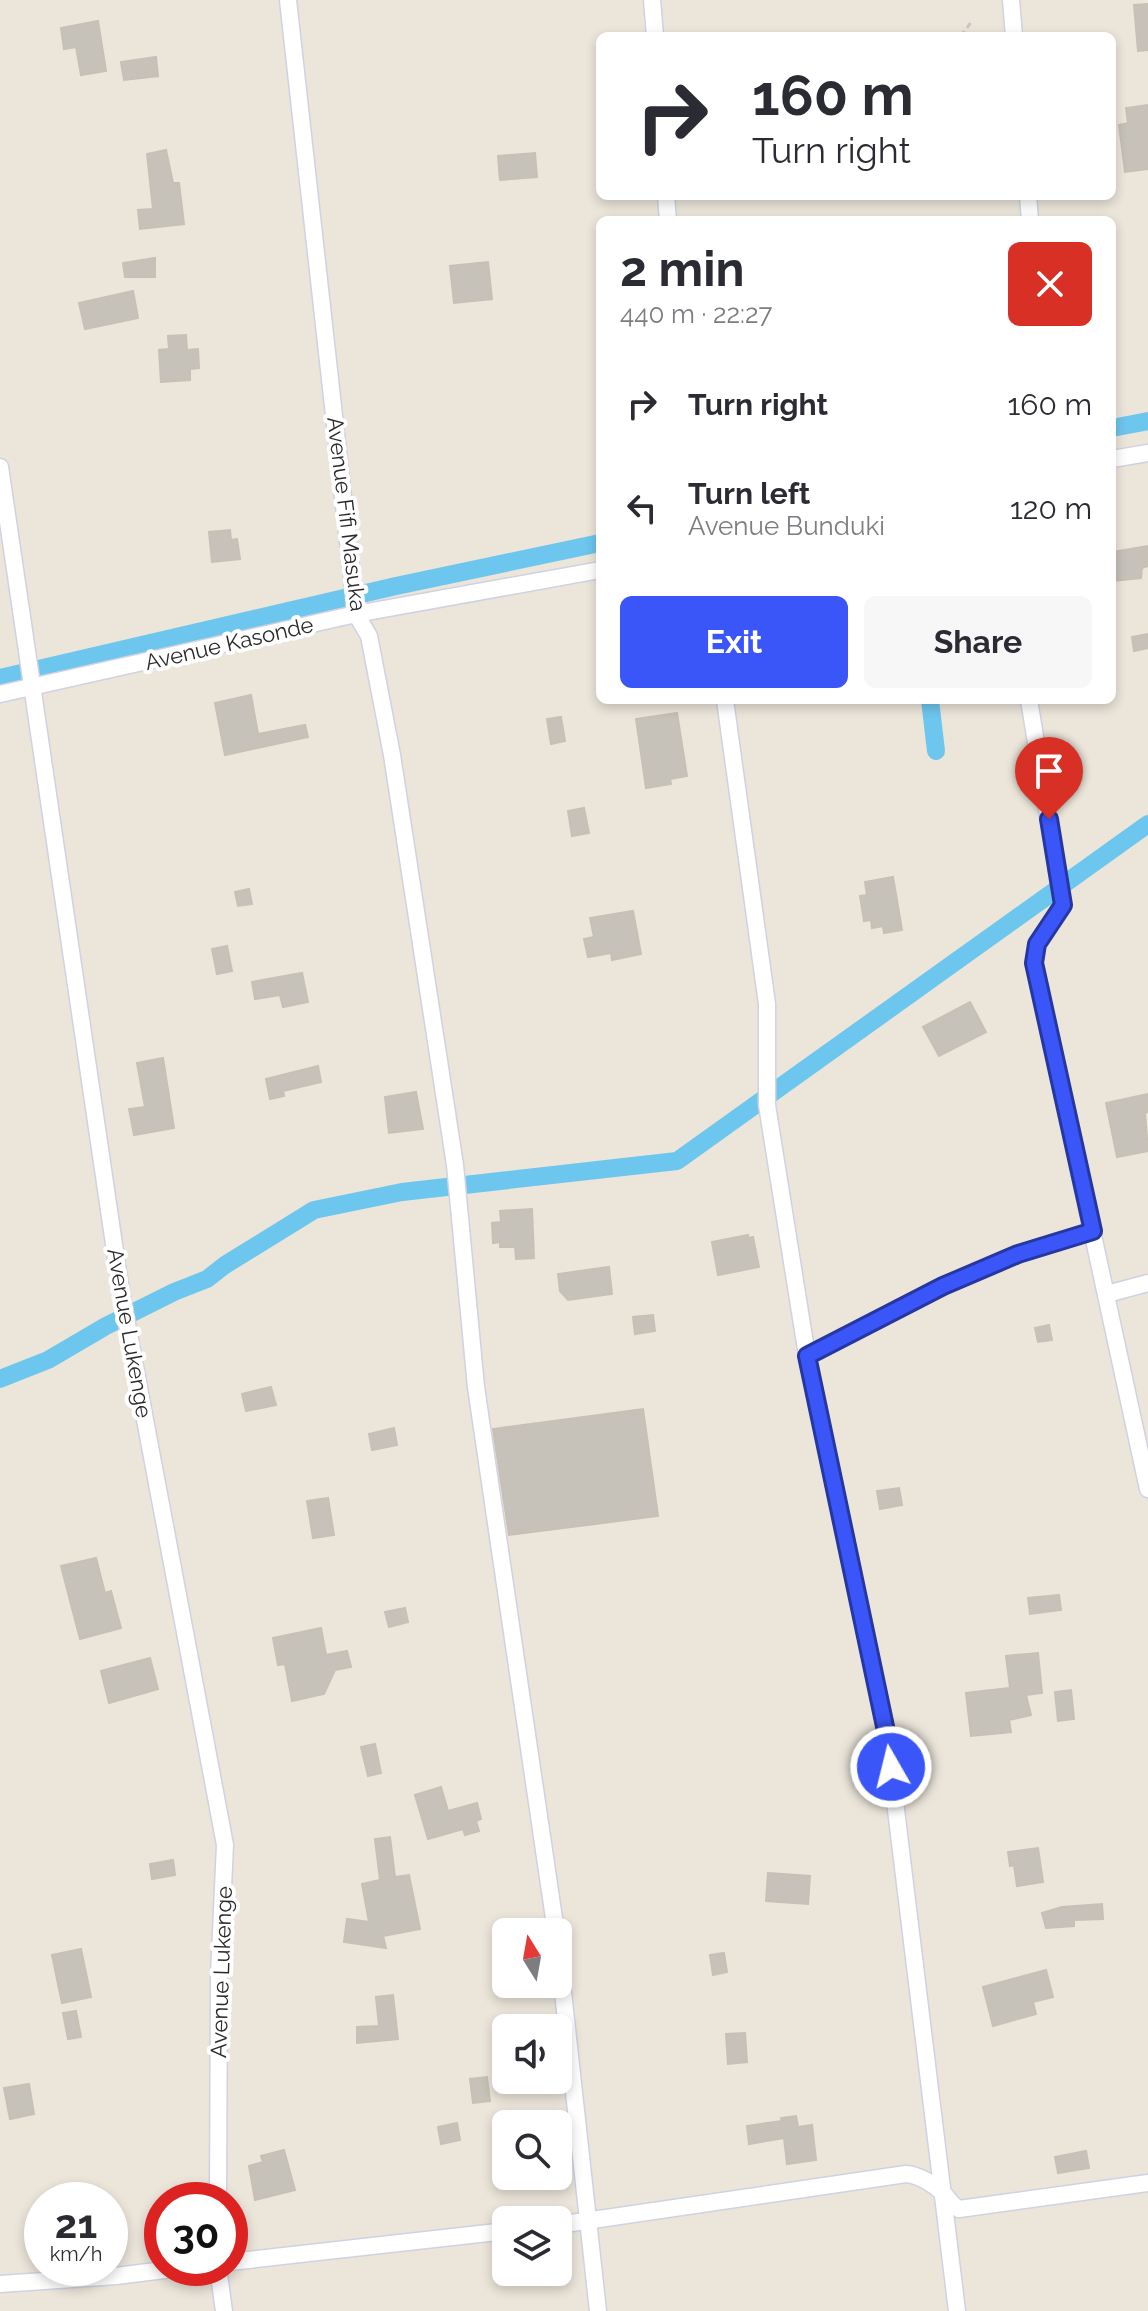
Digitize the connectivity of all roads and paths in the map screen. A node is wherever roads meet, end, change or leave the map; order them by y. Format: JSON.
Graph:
{"nodes":[{"id":1,"x":288,"y":0,"type":"edge"},
{"id":2,"x":652,"y":0,"type":"edge"},
{"id":3,"x":1011,"y":0,"type":"edge"},
{"id":4,"x":972,"y":21,"type":"dead end"},
{"id":5,"x":655,"y":32,"type":"edge"},
{"id":6,"x":964,"y":32,"type":"edge"},
{"id":7,"x":1014,"y":32,"type":"edge"},
{"id":8,"x":1148,"y":453,"type":"edge"},
{"id":9,"x":1116,"y":458,"type":"edge"},
{"id":10,"x":0,"y":467,"type":"edge"},
{"id":11,"x":596,"y":571,"type":"edge"},
{"id":12,"x":356,"y":614,"type":"junction"},
{"id":13,"x":31,"y":687,"type":"junction"},
{"id":14,"x":0,"y":694,"type":"edge"},
{"id":15,"x":726,"y":704,"type":"edge"},
{"id":16,"x":1030,"y":704,"type":"edge"},
{"id":17,"x":1093,"y":1231,"type":"junction"},
{"id":18,"x":1148,"y":1283,"type":"edge"},
{"id":19,"x":1107,"y":1294,"type":"junction"},
{"id":20,"x":807,"y":1356,"type":"junction"},
{"id":21,"x":1148,"y":1489,"type":"edge"},
{"id":22,"x":554,"y":1918,"type":"edge"},
{"id":23,"x":564,"y":1998,"type":"edge"},
{"id":24,"x":218,"y":2182,"type":"edge"},
{"id":25,"x":1148,"y":2183,"type":"edge"},
{"id":26,"x":944,"y":2194,"type":"junction"},
{"id":27,"x":590,"y":2222,"type":"junction"},
{"id":28,"x":572,"y":2224,"type":"edge"},
{"id":29,"x":492,"y":2233,"type":"edge"},
{"id":30,"x":248,"y":2260,"type":"edge"},
{"id":31,"x":144,"y":2272,"type":"edge"},
{"id":32,"x":0,"y":2284,"type":"edge"},
{"id":33,"x":221,"y":2286,"type":"edge"},
{"id":34,"x":224,"y":2311,"type":"edge"},
{"id":35,"x":598,"y":2311,"type":"edge"},
{"id":36,"x":957,"y":2311,"type":"edge"}],
"edges":[{"from":1,"to":12,"type":"street","name":"Avenue Fifi Masuka"},
{"from":2,"to":5,"type":"street"},
{"from":3,"to":7,"type":"street"},
{"from":4,"to":6,"type":"path"},
{"from":8,"to":9,"type":"street"},
{"from":10,"to":13,"type":"street","name":"Avenue Lukenge"},
{"from":11,"to":12,"type":"street","name":"Avenue Kasonde"},
{"from":12,"to":13,"type":"street","name":"Avenue Kasonde"},
{"from":12,"to":22,"type":"street","name":"Avenue Fifi Masuka"},
{"from":13,"to":14,"type":"street","name":"Avenue Kasonde"},
{"from":13,"to":24,"type":"street","name":"Avenue Lukenge"},
{"from":15,"to":20,"type":"street"},
{"from":16,"to":17,"type":"street"},
{"from":17,"to":19,"type":"street"},
{"from":17,"to":20,"type":"street"},
{"from":18,"to":19,"type":"street"},
{"from":19,"to":21,"type":"street"},
{"from":20,"to":26,"type":"street"},
{"from":23,"to":27,"type":"street"},
{"from":25,"to":26,"type":"street"},
{"from":26,"to":27,"type":"street"},
{"from":26,"to":36,"type":"street"},
{"from":27,"to":28,"type":"street"},
{"from":27,"to":35,"type":"street"},
{"from":29,"to":30,"type":"street"},
{"from":31,"to":32,"type":"street"},
{"from":33,"to":34,"type":"street"}]}
